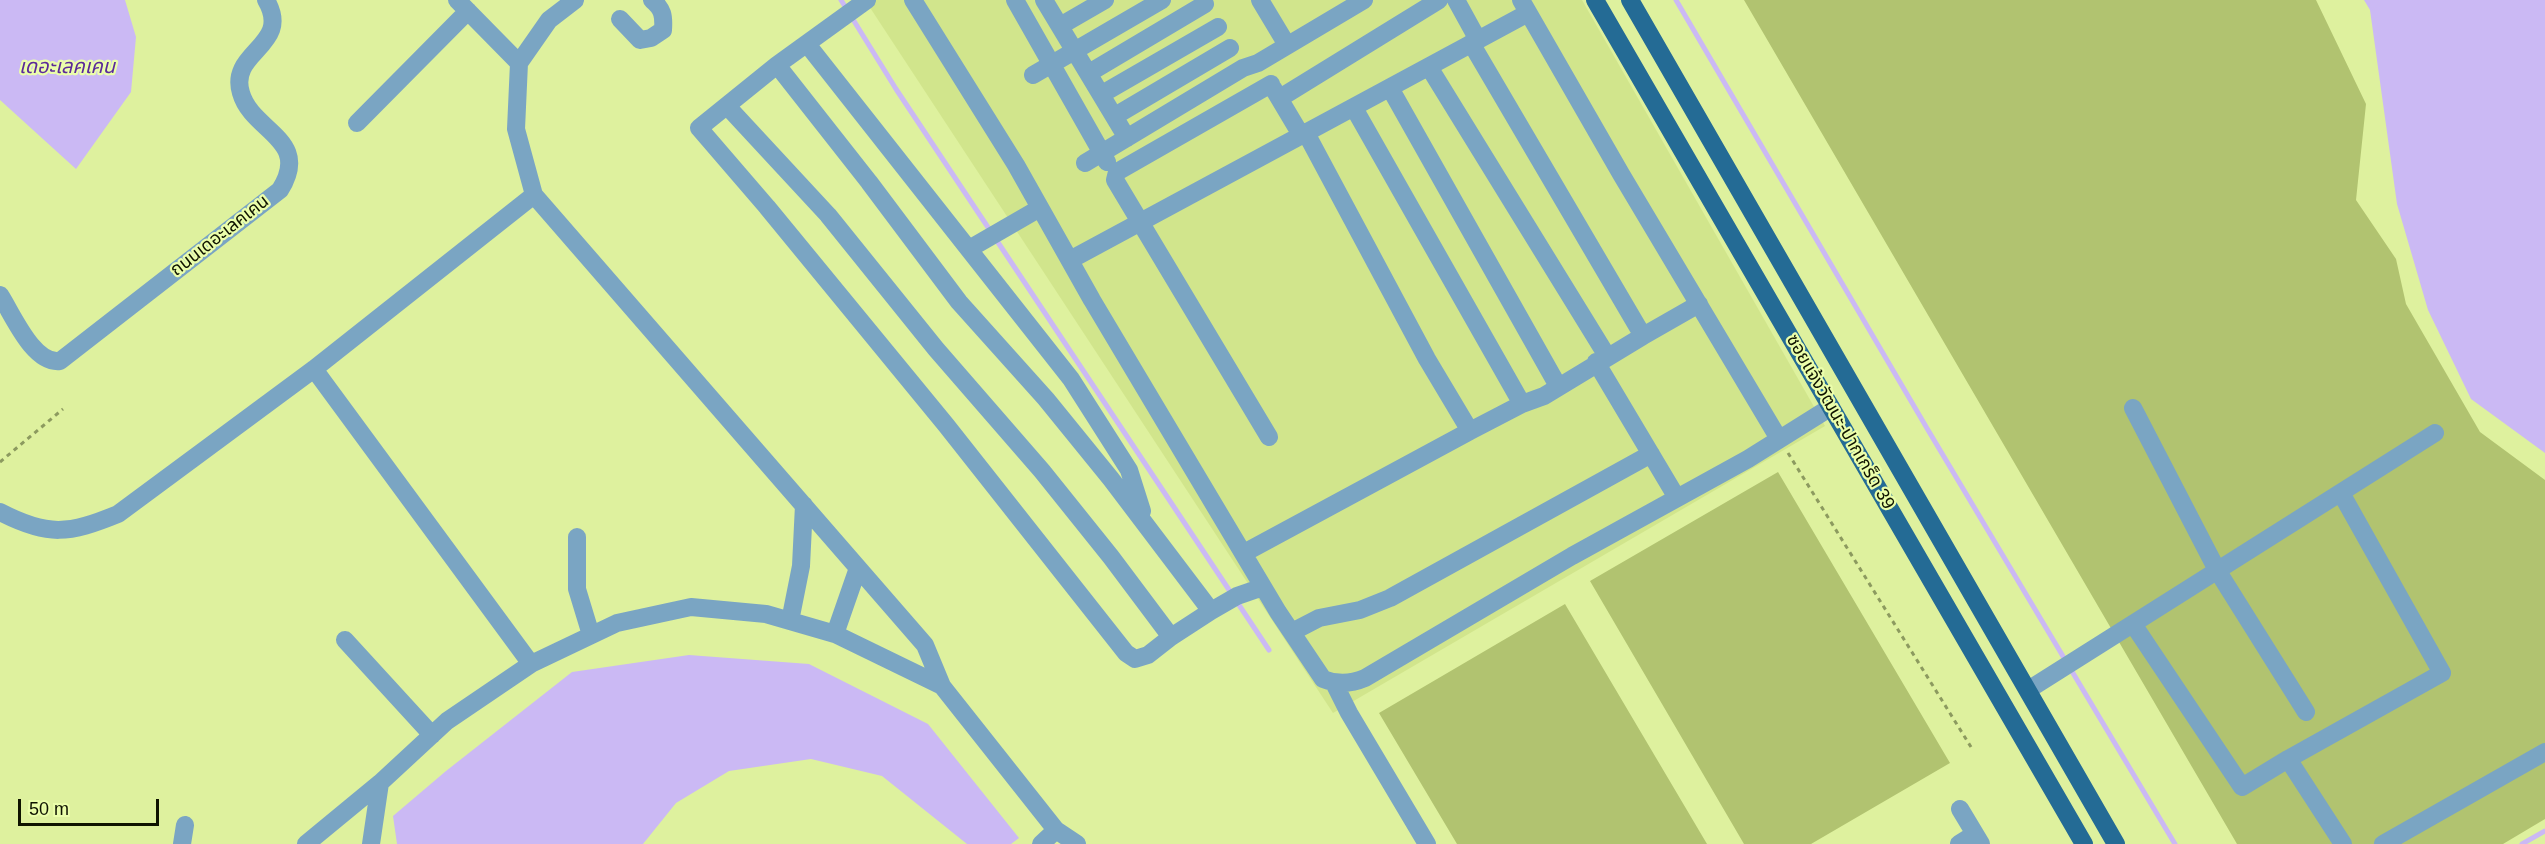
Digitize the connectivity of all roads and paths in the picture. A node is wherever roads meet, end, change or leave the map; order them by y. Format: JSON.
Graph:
{"nodes":[{"id":1,"x":266,"y":0,"type":"edge"},
{"id":2,"x":575,"y":0,"type":"edge"},
{"id":3,"x":652,"y":0,"type":"edge"},
{"id":4,"x":867,"y":0,"type":"edge"},
{"id":5,"x":913,"y":0,"type":"edge"},
{"id":6,"x":1014,"y":0,"type":"edge"},
{"id":7,"x":1105,"y":0,"type":"edge"},
{"id":8,"x":1162,"y":0,"type":"edge"},
{"id":9,"x":1364,"y":0,"type":"edge"},
{"id":10,"x":1439,"y":0,"type":"edge"},
{"id":11,"x":1456,"y":0,"type":"edge"},
{"id":12,"x":1595,"y":0,"type":"edge"},
{"id":13,"x":1630,"y":0,"type":"edge"},
{"id":14,"x":1048,"y":1,"type":"edge"},
{"id":15,"x":1204,"y":2,"type":"edge"},
{"id":16,"x":1267,"y":2,"type":"edge"},
{"id":17,"x":463,"y":5,"type":"edge"},
{"id":18,"x":1525,"y":6,"type":"edge"},
{"id":19,"x":620,"y":19,"type":"dead end"},
{"id":20,"x":1060,"y":26,"type":"junction"},
{"id":21,"x":1218,"y":27,"type":"junction"},
{"id":22,"x":1475,"y":42,"type":"junction"},
{"id":23,"x":807,"y":44,"type":"junction"},
{"id":24,"x":1287,"y":45,"type":"junction"},
{"id":25,"x":1230,"y":48,"type":"junction"},
{"id":26,"x":1075,"y":51,"type":"junction"},
{"id":27,"x":519,"y":63,"type":"junction"},
{"id":28,"x":1051,"y":65,"type":"junction"},
{"id":29,"x":1251,"y":65,"type":"junction"},
{"id":30,"x":777,"y":66,"type":"junction"},
{"id":31,"x":1428,"y":67,"type":"junction"},
{"id":32,"x":1089,"y":74,"type":"junction"},
{"id":33,"x":1033,"y":75,"type":"dead end"},
{"id":34,"x":1390,"y":88,"type":"junction"},
{"id":35,"x":1276,"y":91,"type":"junction"},
{"id":36,"x":1102,"y":94,"type":"junction"},
{"id":37,"x":727,"y":106,"type":"junction"},
{"id":38,"x":1354,"y":108,"type":"junction"},
{"id":39,"x":1115,"y":116,"type":"junction"},
{"id":40,"x":357,"y":123,"type":"dead end"},
{"id":41,"x":1304,"y":134,"type":"junction"},
{"id":42,"x":1127,"y":138,"type":"junction"},
{"id":43,"x":1102,"y":154,"type":"junction"},
{"id":44,"x":1085,"y":163,"type":"dead end"},
{"id":45,"x":1116,"y":177,"type":"junction"},
{"id":46,"x":534,"y":195,"type":"junction"},
{"id":47,"x":1040,"y":208,"type":"junction"},
{"id":48,"x":1140,"y":222,"type":"junction"},
{"id":49,"x":976,"y":245,"type":"junction"},
{"id":50,"x":1070,"y":260,"type":"junction"},
{"id":51,"x":0,"y":295,"type":"edge"},
{"id":52,"x":1699,"y":304,"type":"junction"},
{"id":53,"x":1643,"y":336,"type":"junction"},
{"id":54,"x":1601,"y":359,"type":"junction"},
{"id":55,"x":314,"y":369,"type":"junction"},
{"id":56,"x":1558,"y":386,"type":"junction"},
{"id":57,"x":1522,"y":404,"type":"junction"},
{"id":58,"x":1831,"y":407,"type":"junction"},
{"id":59,"x":2133,"y":408,"type":"dead end"},
{"id":60,"x":63,"y":409,"type":"dead end"},
{"id":61,"x":1470,"y":431,"type":"junction"},
{"id":62,"x":2435,"y":434,"type":"dead end"},
{"id":63,"x":1269,"y":437,"type":"dead end"},
{"id":64,"x":1779,"y":439,"type":"junction"},
{"id":65,"x":1651,"y":454,"type":"junction"},
{"id":66,"x":0,"y":462,"type":"edge"},
{"id":67,"x":2341,"y":493,"type":"junction"},
{"id":68,"x":1677,"y":498,"type":"junction"},
{"id":69,"x":804,"y":506,"type":"junction"},
{"id":70,"x":0,"y":512,"type":"edge"},
{"id":71,"x":1147,"y":525,"type":"junction"},
{"id":72,"x":577,"y":537,"type":"dead end"},
{"id":73,"x":1244,"y":553,"type":"junction"},
{"id":74,"x":858,"y":568,"type":"junction"},
{"id":75,"x":2217,"y":570,"type":"junction"},
{"id":76,"x":1263,"y":586,"type":"junction"},
{"id":77,"x":1223,"y":604,"type":"junction"},
{"id":78,"x":790,"y":621,"type":"junction"},
{"id":79,"x":2133,"y":624,"type":"junction"},
{"id":80,"x":1292,"y":632,"type":"junction"},
{"id":81,"x":835,"y":634,"type":"junction"},
{"id":82,"x":591,"y":635,"type":"junction"},
{"id":83,"x":1171,"y":637,"type":"junction"},
{"id":84,"x":345,"y":640,"type":"dead end"},
{"id":85,"x":531,"y":664,"type":"junction"},
{"id":86,"x":1334,"y":683,"type":"junction"},
{"id":87,"x":942,"y":686,"type":"junction"},
{"id":88,"x":2028,"y":690,"type":"junction"},
{"id":89,"x":2306,"y":712,"type":"dead end"},
{"id":90,"x":432,"y":735,"type":"junction"},
{"id":91,"x":1971,"y":747,"type":"dead end"},
{"id":92,"x":2545,"y":752,"type":"edge"},
{"id":93,"x":2288,"y":759,"type":"junction"},
{"id":94,"x":380,"y":783,"type":"junction"},
{"id":95,"x":1960,"y":809,"type":"dead end"},
{"id":96,"x":185,"y":825,"type":"dead end"},
{"id":97,"x":1056,"y":830,"type":"junction"},
{"id":98,"x":1978,"y":839,"type":"edge"},
{"id":99,"x":316,"y":842,"type":"edge"},
{"id":100,"x":182,"y":844,"type":"edge"},
{"id":101,"x":371,"y":844,"type":"edge"},
{"id":102,"x":1041,"y":844,"type":"edge"},
{"id":103,"x":1077,"y":844,"type":"edge"},
{"id":104,"x":1427,"y":844,"type":"edge"},
{"id":105,"x":1959,"y":844,"type":"edge"},
{"id":106,"x":2084,"y":844,"type":"edge"},
{"id":107,"x":2116,"y":844,"type":"edge"},
{"id":108,"x":2343,"y":844,"type":"edge"},
{"id":109,"x":2383,"y":844,"type":"edge"}],
"edges":[{"from":1,"to":51,"type":"street","name":"ถนนเดอะเลคเคน"},
{"from":2,"to":27,"type":"street"},
{"from":3,"to":19,"type":"street"},
{"from":4,"to":23,"type":"street"},
{"from":5,"to":47,"type":"street"},
{"from":6,"to":28,"type":"street"},
{"from":7,"to":20,"type":"street"},
{"from":8,"to":26,"type":"street"},
{"from":9,"to":24,"type":"street"},
{"from":10,"to":35,"type":"street"},
{"from":11,"to":22,"type":"street"},
{"from":12,"to":58,"type":"main road","name":"ซอยแจ้งวัฒนะ-ปากเกร็ด 39"},
{"from":13,"to":88,"type":"main road","name":"ซอยแจ้งวัฒนะ-ปากเกร็ด 39"},
{"from":14,"to":20,"type":"street"},
{"from":15,"to":21,"type":"street"},
{"from":15,"to":32,"type":"street"},
{"from":16,"to":24,"type":"street"},
{"from":17,"to":27,"type":"street"},
{"from":17,"to":40,"type":"street"},
{"from":18,"to":22,"type":"street"},
{"from":18,"to":52,"type":"street"},
{"from":20,"to":26,"type":"street"},
{"from":21,"to":25,"type":"street"},
{"from":21,"to":36,"type":"street"},
{"from":22,"to":31,"type":"street"},
{"from":22,"to":53,"type":"street"},
{"from":23,"to":30,"type":"street"},
{"from":23,"to":49,"type":"street"},
{"from":24,"to":29,"type":"street"},
{"from":25,"to":29,"type":"street"},
{"from":25,"to":39,"type":"street"},
{"from":26,"to":28,"type":"street"},
{"from":26,"to":32,"type":"street"},
{"from":27,"to":46,"type":"street"},
{"from":28,"to":33,"type":"street"},
{"from":28,"to":43,"type":"street"},
{"from":29,"to":35,"type":"street"},
{"from":29,"to":42,"type":"street"},
{"from":30,"to":37,"type":"street"},
{"from":30,"to":71,"type":"street"},
{"from":31,"to":34,"type":"street"},
{"from":31,"to":54,"type":"street"},
{"from":32,"to":36,"type":"street"},
{"from":34,"to":38,"type":"street"},
{"from":34,"to":56,"type":"street"},
{"from":35,"to":41,"type":"street"},
{"from":35,"to":45,"type":"street"},
{"from":36,"to":39,"type":"street"},
{"from":37,"to":83,"type":"street"},
{"from":37,"to":83,"type":"street"},
{"from":38,"to":41,"type":"street"},
{"from":38,"to":57,"type":"street"},
{"from":39,"to":42,"type":"street"},
{"from":41,"to":48,"type":"street"},
{"from":41,"to":61,"type":"street"},
{"from":42,"to":43,"type":"street"},
{"from":43,"to":44,"type":"street"},
{"from":43,"to":45,"type":"street"},
{"from":45,"to":48,"type":"street"},
{"from":46,"to":55,"type":"street"},
{"from":46,"to":69,"type":"street"},
{"from":47,"to":49,"type":"street"},
{"from":47,"to":50,"type":"street"},
{"from":48,"to":50,"type":"street"},
{"from":48,"to":63,"type":"street"},
{"from":49,"to":71,"type":"street"},
{"from":50,"to":73,"type":"street"},
{"from":52,"to":53,"type":"street"},
{"from":52,"to":64,"type":"street"},
{"from":53,"to":54,"type":"street"},
{"from":54,"to":56,"type":"street"},
{"from":54,"to":65,"type":"street"},
{"from":55,"to":70,"type":"street"},
{"from":55,"to":85,"type":"street"},
{"from":56,"to":57,"type":"street"},
{"from":57,"to":61,"type":"street"},
{"from":58,"to":64,"type":"street"},
{"from":58,"to":106,"type":"main road","name":"ซอยแจ้งวัฒนะ-ปากเกร็ด 39"},
{"from":59,"to":75,"type":"street"},
{"from":60,"to":66,"type":"path"},
{"from":61,"to":73,"type":"street"},
{"from":62,"to":67,"type":"street"},
{"from":64,"to":68,"type":"street"},
{"from":64,"to":91,"type":"path"},
{"from":65,"to":68,"type":"street"},
{"from":65,"to":80,"type":"street"},
{"from":67,"to":75,"type":"street"},
{"from":67,"to":93,"type":"street"},
{"from":68,"to":86,"type":"street"},
{"from":69,"to":74,"type":"street"},
{"from":69,"to":78,"type":"street"},
{"from":71,"to":77,"type":"street"},
{"from":72,"to":82,"type":"street"},
{"from":73,"to":76,"type":"street"},
{"from":74,"to":81,"type":"street"},
{"from":74,"to":87,"type":"street"},
{"from":75,"to":79,"type":"street"},
{"from":75,"to":89,"type":"street"},
{"from":76,"to":77,"type":"street"},
{"from":76,"to":80,"type":"street"},
{"from":77,"to":83,"type":"street"},
{"from":78,"to":81,"type":"street"},
{"from":78,"to":82,"type":"street"},
{"from":79,"to":88,"type":"street"},
{"from":79,"to":93,"type":"street"},
{"from":80,"to":86,"type":"street"},
{"from":81,"to":87,"type":"street"},
{"from":82,"to":85,"type":"street"},
{"from":84,"to":90,"type":"street"},
{"from":85,"to":90,"type":"street"},
{"from":86,"to":104,"type":"street"},
{"from":87,"to":97,"type":"street"},
{"from":88,"to":107,"type":"main road","name":"ซอยแจ้งวัฒนะ-ปากเกร็ด 39"},
{"from":90,"to":94,"type":"street"},
{"from":92,"to":109,"type":"street"},
{"from":93,"to":108,"type":"street"},
{"from":94,"to":99,"type":"street"},
{"from":94,"to":101,"type":"street"},
{"from":95,"to":98,"type":"street"},
{"from":96,"to":100,"type":"street"},
{"from":97,"to":102,"type":"street"},
{"from":97,"to":103,"type":"street"},
{"from":98,"to":105,"type":"street"}]}
